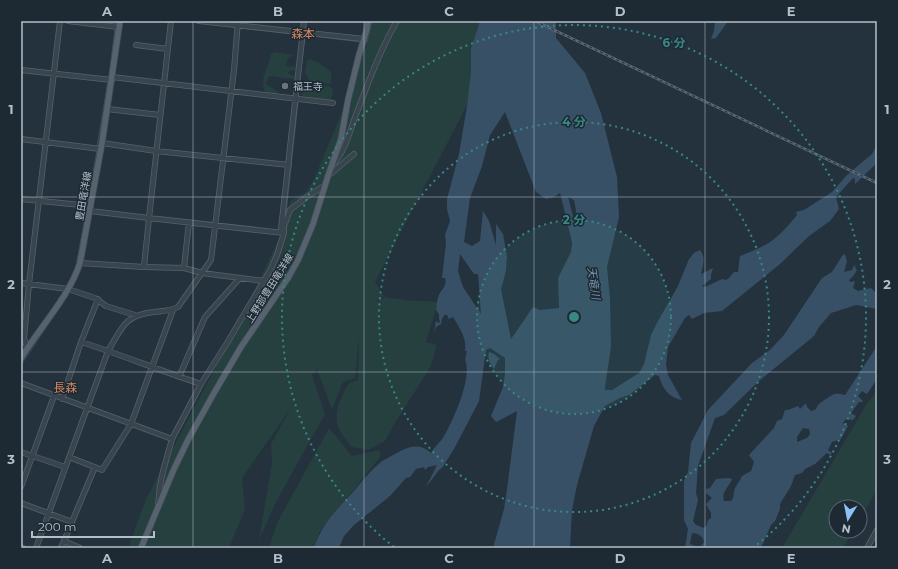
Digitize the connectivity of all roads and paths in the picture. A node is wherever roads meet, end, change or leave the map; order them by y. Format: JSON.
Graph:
{"nodes":[{"id":1,"x":60,"y":21,"type":"edge"},
{"id":2,"x":68,"y":21,"type":"edge"},
{"id":3,"x":171,"y":21,"type":"edge"},
{"id":4,"x":199,"y":21,"type":"edge"},
{"id":5,"x":304,"y":21,"type":"edge"},
{"id":6,"x":368,"y":21,"type":"edge"},
{"id":7,"x":397,"y":21,"type":"edge"},
{"id":8,"x":238,"y":23,"type":"edge"},
{"id":9,"x":120,"y":24,"type":"edge"},
{"id":10,"x":303,"y":33,"type":"junction"},
{"id":11,"x":364,"y":39,"type":"junction"},
{"id":12,"x":136,"y":45,"type":"dead end"},
{"id":13,"x":168,"y":49,"type":"junction"},
{"id":14,"x":21,"y":70,"type":"edge"},
{"id":15,"x":54,"y":74,"type":"junction"},
{"id":16,"x":112,"y":79,"type":"junction"},
{"id":17,"x":164,"y":83,"type":"junction"},
{"id":18,"x":231,"y":91,"type":"junction"},
{"id":19,"x":296,"y":98,"type":"junction"},
{"id":20,"x":333,"y":103,"type":"dead end"},
{"id":21,"x":107,"y":109,"type":"junction"},
{"id":22,"x":160,"y":115,"type":"junction"},
{"id":23,"x":21,"y":140,"type":"edge"},
{"id":24,"x":46,"y":142,"type":"junction"},
{"id":25,"x":101,"y":146,"type":"junction"},
{"id":26,"x":156,"y":151,"type":"junction"},
{"id":27,"x":354,"y":154,"type":"dead end"},
{"id":28,"x":223,"y":158,"type":"junction"},
{"id":29,"x":289,"y":165,"type":"junction"},
{"id":30,"x":332,"y":165,"type":"junction"},
{"id":31,"x":328,"y":176,"type":"junction"},
{"id":32,"x":324,"y":186,"type":"junction"},
{"id":33,"x":21,"y":199,"type":"edge"},
{"id":34,"x":39,"y":201,"type":"junction"},
{"id":35,"x":90,"y":209,"type":"junction"},
{"id":36,"x":149,"y":218,"type":"junction"},
{"id":37,"x":189,"y":222,"type":"junction"},
{"id":38,"x":216,"y":225,"type":"junction"},
{"id":39,"x":282,"y":232,"type":"junction"},
{"id":40,"x":80,"y":263,"type":"junction"},
{"id":41,"x":144,"y":267,"type":"junction"},
{"id":42,"x":184,"y":268,"type":"junction"},
{"id":43,"x":202,"y":273,"type":"junction"},
{"id":44,"x":240,"y":278,"type":"junction"},
{"id":45,"x":264,"y":281,"type":"junction"},
{"id":46,"x":21,"y":283,"type":"edge"},
{"id":47,"x":29,"y":284,"type":"junction"},
{"id":48,"x":68,"y":289,"type":"junction"},
{"id":49,"x":98,"y":299,"type":"junction"},
{"id":50,"x":173,"y":310,"type":"junction"},
{"id":51,"x":135,"y":315,"type":"junction"},
{"id":52,"x":23,"y":322,"type":"edge"},
{"id":53,"x":81,"y":342,"type":"junction"},
{"id":54,"x":27,"y":347,"type":"junction"},
{"id":55,"x":108,"y":351,"type":"junction"},
{"id":56,"x":21,"y":358,"type":"edge"},
{"id":57,"x":151,"y":368,"type":"junction"},
{"id":58,"x":179,"y":377,"type":"junction"},
{"id":59,"x":21,"y":383,"type":"edge"},
{"id":60,"x":201,"y":384,"type":"junction"},
{"id":61,"x":54,"y":396,"type":"junction"},
{"id":62,"x":62,"y":399,"type":"junction"},
{"id":63,"x":88,"y":408,"type":"junction"},
{"id":64,"x":131,"y":424,"type":"junction"},
{"id":65,"x":172,"y":439,"type":"junction"},
{"id":66,"x":21,"y":452,"type":"edge"},
{"id":67,"x":33,"y":456,"type":"junction"},
{"id":68,"x":69,"y":457,"type":"junction"},
{"id":69,"x":94,"y":467,"type":"junction"},
{"id":70,"x":65,"y":468,"type":"junction"},
{"id":71,"x":21,"y":487,"type":"edge"},
{"id":72,"x":21,"y":503,"type":"edge"},
{"id":73,"x":158,"y":507,"type":"junction"},
{"id":74,"x":48,"y":513,"type":"junction"},
{"id":75,"x":72,"y":522,"type":"junction"},
{"id":76,"x":877,"y":530,"type":"edge"},
{"id":77,"x":64,"y":541,"type":"junction"},
{"id":78,"x":36,"y":548,"type":"edge"},
{"id":79,"x":62,"y":548,"type":"edge"},
{"id":80,"x":80,"y":548,"type":"edge"},
{"id":81,"x":141,"y":548,"type":"edge"},
{"id":82,"x":868,"y":548,"type":"edge"}],
"edges":[{"from":1,"to":15,"type":"street"},
{"from":2,"to":9,"type":"street"},
{"from":3,"to":13,"type":"street"},
{"from":4,"to":8,"type":"street"},
{"from":5,"to":10,"type":"street"},
{"from":6,"to":11,"type":"main road","name":"上野部豊田竜洋線"},
{"from":7,"to":30,"type":"street"},
{"from":8,"to":10,"type":"street"},
{"from":8,"to":18,"type":"street"},
{"from":9,"to":16,"type":"main road","name":"豊田竜洋線"},
{"from":10,"to":11,"type":"street"},
{"from":10,"to":19,"type":"street"},
{"from":11,"to":30,"type":"main road","name":"上野部豊田竜洋線"},
{"from":12,"to":13,"type":"street"},
{"from":13,"to":17,"type":"street"},
{"from":14,"to":15,"type":"street"},
{"from":15,"to":16,"type":"street"},
{"from":15,"to":24,"type":"street"},
{"from":16,"to":17,"type":"street"},
{"from":16,"to":21,"type":"main road","name":"豊田竜洋線"},
{"from":17,"to":18,"type":"street"},
{"from":17,"to":22,"type":"street"},
{"from":18,"to":19,"type":"street"},
{"from":18,"to":28,"type":"street"},
{"from":19,"to":20,"type":"street"},
{"from":19,"to":29,"type":"street"},
{"from":21,"to":22,"type":"street"},
{"from":21,"to":25,"type":"main road","name":"豊田竜洋線"},
{"from":22,"to":26,"type":"street"},
{"from":23,"to":24,"type":"street"},
{"from":24,"to":25,"type":"street"},
{"from":24,"to":34,"type":"street"},
{"from":25,"to":26,"type":"street"},
{"from":25,"to":35,"type":"main road","name":"豊田竜洋線"},
{"from":26,"to":28,"type":"street"},
{"from":26,"to":36,"type":"street"},
{"from":27,"to":31,"type":"street"},
{"from":28,"to":29,"type":"street"},
{"from":28,"to":38,"type":"street"},
{"from":29,"to":39,"type":"street"},
{"from":30,"to":31,"type":"main road","name":"上野部豊田竜洋線"},
{"from":31,"to":32,"type":"main road","name":"上野部豊田竜洋線"},
{"from":32,"to":39,"type":"street"},
{"from":32,"to":73,"type":"main road","name":"上野部豊田竜洋線"},
{"from":33,"to":34,"type":"street"},
{"from":34,"to":35,"type":"street"},
{"from":34,"to":47,"type":"street"},
{"from":35,"to":36,"type":"street"},
{"from":35,"to":40,"type":"main road","name":"豊田竜洋線"},
{"from":36,"to":37,"type":"street"},
{"from":36,"to":41,"type":"street"},
{"from":37,"to":38,"type":"street"},
{"from":37,"to":42,"type":"street"},
{"from":38,"to":39,"type":"street"},
{"from":38,"to":43,"type":"street"},
{"from":39,"to":45,"type":"street"},
{"from":40,"to":41,"type":"street"},
{"from":40,"to":48,"type":"main road","name":"豊田竜洋線"},
{"from":41,"to":42,"type":"street"},
{"from":42,"to":43,"type":"street"},
{"from":43,"to":44,"type":"street"},
{"from":43,"to":50,"type":"street"},
{"from":44,"to":45,"type":"street"},
{"from":44,"to":58,"type":"street"},
{"from":45,"to":60,"type":"street"},
{"from":46,"to":47,"type":"street"},
{"from":47,"to":48,"type":"street"},
{"from":47,"to":52,"type":"street"},
{"from":48,"to":49,"type":"street"},
{"from":48,"to":54,"type":"main road","name":"豊田竜洋線"},
{"from":49,"to":51,"type":"street"},
{"from":49,"to":53,"type":"street"},
{"from":50,"to":51,"type":"street"},
{"from":50,"to":57,"type":"street"},
{"from":51,"to":55,"type":"street"},
{"from":52,"to":54,"type":"street"},
{"from":53,"to":55,"type":"street"},
{"from":53,"to":62,"type":"street"},
{"from":54,"to":56,"type":"main road","name":"豊田竜洋線"},
{"from":55,"to":57,"type":"street"},
{"from":55,"to":63,"type":"street"},
{"from":57,"to":58,"type":"street"},
{"from":57,"to":64,"type":"street"},
{"from":58,"to":60,"type":"street"},
{"from":59,"to":61,"type":"street"},
{"from":60,"to":65,"type":"street"},
{"from":61,"to":62,"type":"street"},
{"from":61,"to":67,"type":"street"},
{"from":62,"to":63,"type":"street"},
{"from":63,"to":64,"type":"street"},
{"from":63,"to":68,"type":"street"},
{"from":64,"to":65,"type":"street"},
{"from":64,"to":69,"type":"street"},
{"from":65,"to":73,"type":"street"},
{"from":66,"to":67,"type":"street"},
{"from":67,"to":70,"type":"street"},
{"from":67,"to":71,"type":"street"},
{"from":68,"to":69,"type":"street"},
{"from":68,"to":70,"type":"street"},
{"from":69,"to":75,"type":"street"},
{"from":70,"to":74,"type":"street"},
{"from":72,"to":74,"type":"street"},
{"from":73,"to":81,"type":"main road","name":"上野部豊田竜洋線"},
{"from":74,"to":75,"type":"street"},
{"from":74,"to":78,"type":"street"},
{"from":75,"to":77,"type":"street"},
{"from":76,"to":82,"type":"street"},
{"from":77,"to":79,"type":"street"},
{"from":77,"to":80,"type":"street"}]}
